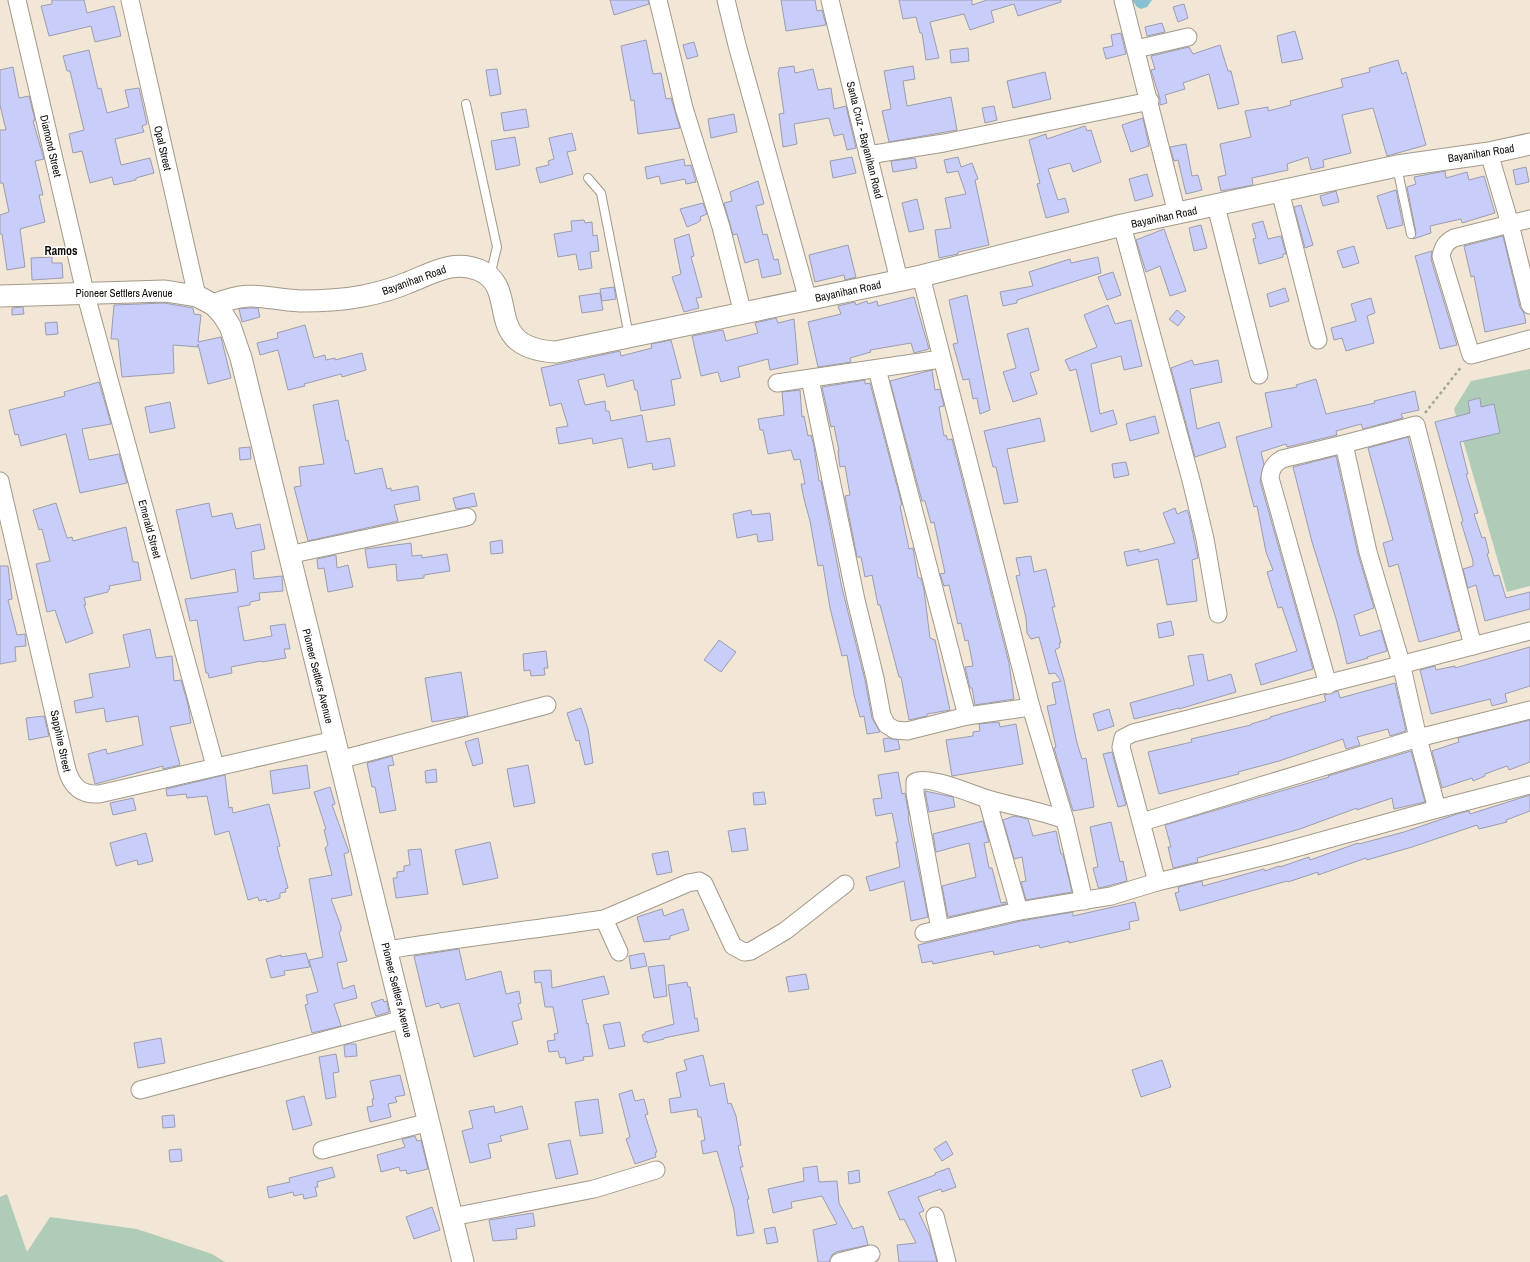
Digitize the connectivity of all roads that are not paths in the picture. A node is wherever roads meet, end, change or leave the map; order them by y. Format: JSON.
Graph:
{"nodes":[{"id":1,"x":17,"y":0,"type":"edge"},
{"id":2,"x":130,"y":0,"type":"edge"},
{"id":3,"x":658,"y":0,"type":"edge"},
{"id":4,"x":726,"y":0,"type":"edge"},
{"id":5,"x":830,"y":0,"type":"edge"},
{"id":6,"x":1123,"y":0,"type":"edge"},
{"id":7,"x":1188,"y":37,"type":"dead end"},
{"id":8,"x":1136,"y":49,"type":"junction"},
{"id":9,"x":1150,"y":101,"type":"junction"},
{"id":10,"x":466,"y":104,"type":"dead end"},
{"id":11,"x":1530,"y":144,"type":"edge"},
{"id":12,"x":1489,"y":153,"type":"junction"},
{"id":13,"x":868,"y":155,"type":"junction"},
{"id":14,"x":1397,"y":166,"type":"junction"},
{"id":15,"x":588,"y":178,"type":"dead end"},
{"id":16,"x":1280,"y":191,"type":"junction"},
{"id":17,"x":1216,"y":206,"type":"junction"},
{"id":18,"x":1177,"y":214,"type":"junction"},
{"id":19,"x":1530,"y":219,"type":"edge"},
{"id":20,"x":1510,"y":224,"type":"junction"},
{"id":21,"x":1122,"y":225,"type":"junction"},
{"id":22,"x":1411,"y":234,"type":"dead end"},
{"id":23,"x":490,"y":276,"type":"junction"},
{"id":24,"x":921,"y":276,"type":"junction"},
{"id":25,"x":899,"y":280,"type":"junction"},
{"id":26,"x":1527,"y":284,"type":"edge"},
{"id":27,"x":85,"y":292,"type":"junction"},
{"id":28,"x":0,"y":296,"type":"edge"},
{"id":29,"x":205,"y":300,"type":"junction"},
{"id":30,"x":808,"y":300,"type":"junction"},
{"id":31,"x":1530,"y":305,"type":"edge"},
{"id":32,"x":743,"y":314,"type":"junction"},
{"id":33,"x":629,"y":337,"type":"junction"},
{"id":34,"x":1530,"y":338,"type":"edge"},
{"id":35,"x":1318,"y":340,"type":"dead end"},
{"id":36,"x":942,"y":359,"type":"junction"},
{"id":37,"x":877,"y":369,"type":"junction"},
{"id":38,"x":1259,"y":375,"type":"dead end"},
{"id":39,"x":810,"y":379,"type":"junction"},
{"id":40,"x":777,"y":383,"type":"dead end"},
{"id":41,"x":1344,"y":444,"type":"junction"},
{"id":42,"x":0,"y":481,"type":"edge"},
{"id":43,"x":467,"y":517,"type":"dead end"},
{"id":44,"x":288,"y":556,"type":"junction"},
{"id":45,"x":1218,"y":614,"type":"dead end"},
{"id":46,"x":1530,"y":631,"type":"edge"},
{"id":47,"x":1474,"y":646,"type":"junction"},
{"id":48,"x":1401,"y":663,"type":"junction"},
{"id":49,"x":1328,"y":685,"type":"junction"},
{"id":50,"x":547,"y":705,"type":"dead end"},
{"id":51,"x":1032,"y":708,"type":"junction"},
{"id":52,"x":1530,"y":710,"type":"edge"},
{"id":53,"x":967,"y":716,"type":"junction"},
{"id":54,"x":1418,"y":738,"type":"junction"},
{"id":55,"x":336,"y":750,"type":"junction"},
{"id":56,"x":215,"y":766,"type":"junction"},
{"id":57,"x":1530,"y":785,"type":"edge"},
{"id":58,"x":987,"y":799,"type":"junction"},
{"id":59,"x":1437,"y":809,"type":"junction"},
{"id":60,"x":1065,"y":820,"type":"junction"},
{"id":61,"x":1142,"y":822,"type":"junction"},
{"id":62,"x":1157,"y":882,"type":"junction"},
{"id":63,"x":845,"y":884,"type":"dead end"},
{"id":64,"x":1084,"y":901,"type":"junction"},
{"id":65,"x":1019,"y":911,"type":"junction"},
{"id":66,"x":604,"y":919,"type":"junction"},
{"id":67,"x":940,"y":929,"type":"junction"},
{"id":68,"x":924,"y":933,"type":"dead end"},
{"id":69,"x":387,"y":950,"type":"junction"},
{"id":70,"x":620,"y":952,"type":"dead end"},
{"id":71,"x":404,"y":1019,"type":"junction"},
{"id":72,"x":140,"y":1090,"type":"dead end"},
{"id":73,"x":429,"y":1122,"type":"junction"},
{"id":74,"x":322,"y":1150,"type":"dead end"},
{"id":75,"x":656,"y":1170,"type":"dead end"},
{"id":76,"x":935,"y":1216,"type":"dead end"},
{"id":77,"x":452,"y":1217,"type":"junction"},
{"id":78,"x":870,"y":1254,"type":"dead end"},
{"id":79,"x":463,"y":1262,"type":"edge"},
{"id":80,"x":839,"y":1262,"type":"edge"},
{"id":81,"x":947,"y":1262,"type":"edge"}],
"edges":[{"from":1,"to":27,"type":"street","name":"Diamond Street"},
{"from":2,"to":29,"type":"street","name":"Opal Street"},
{"from":3,"to":32,"type":"street"},
{"from":4,"to":30,"type":"street"},
{"from":5,"to":13,"type":"street","name":"Santa Cruz - Bayanihan Road"},
{"from":6,"to":8,"type":"street"},
{"from":7,"to":8,"type":"street"},
{"from":8,"to":9,"type":"street"},
{"from":9,"to":13,"type":"street"},
{"from":9,"to":18,"type":"street"},
{"from":10,"to":23,"type":"lane"},
{"from":11,"to":12,"type":"street","name":"Bayanihan Road"},
{"from":12,"to":14,"type":"street","name":"Bayanihan Road"},
{"from":12,"to":20,"type":"street"},
{"from":13,"to":25,"type":"street","name":"Santa Cruz - Bayanihan Road"},
{"from":14,"to":16,"type":"street","name":"Bayanihan Road"},
{"from":14,"to":22,"type":"lane"},
{"from":15,"to":33,"type":"lane"},
{"from":16,"to":17,"type":"street","name":"Bayanihan Road"},
{"from":16,"to":35,"type":"street"},
{"from":17,"to":18,"type":"street","name":"Bayanihan Road"},
{"from":17,"to":38,"type":"street"},
{"from":18,"to":21,"type":"street","name":"Bayanihan Road"},
{"from":19,"to":20,"type":"street"},
{"from":20,"to":26,"type":"street"},
{"from":20,"to":34,"type":"street"},
{"from":21,"to":24,"type":"street","name":"Bayanihan Road"},
{"from":21,"to":45,"type":"street"},
{"from":23,"to":29,"type":"street","name":"Bayanihan Road"},
{"from":23,"to":33,"type":"street","name":"Bayanihan Road"},
{"from":24,"to":25,"type":"street","name":"Bayanihan Road"},
{"from":24,"to":36,"type":"street"},
{"from":25,"to":30,"type":"street","name":"Bayanihan Road"},
{"from":26,"to":31,"type":"street"},
{"from":27,"to":28,"type":"street","name":"Pioneer Settlers Avenue"},
{"from":27,"to":29,"type":"street","name":"Pioneer Settlers Avenue"},
{"from":27,"to":56,"type":"street","name":"Emerald Street"},
{"from":29,"to":44,"type":"street","name":"Pioneer Settlers Avenue"},
{"from":30,"to":32,"type":"street","name":"Bayanihan Road"},
{"from":32,"to":33,"type":"street","name":"Bayanihan Road"},
{"from":36,"to":37,"type":"street"},
{"from":36,"to":51,"type":"street"},
{"from":37,"to":39,"type":"street"},
{"from":37,"to":53,"type":"street"},
{"from":39,"to":40,"type":"street"},
{"from":39,"to":53,"type":"street"},
{"from":41,"to":47,"type":"street"},
{"from":41,"to":48,"type":"street"},
{"from":41,"to":49,"type":"street"},
{"from":42,"to":56,"type":"street","name":"Sapphire Street"},
{"from":43,"to":44,"type":"street"},
{"from":44,"to":55,"type":"street","name":"Pioneer Settlers Avenue"},
{"from":46,"to":47,"type":"street"},
{"from":47,"to":48,"type":"street"},
{"from":48,"to":49,"type":"street"},
{"from":48,"to":54,"type":"street"},
{"from":49,"to":61,"type":"street"},
{"from":50,"to":55,"type":"street","name":"Sapphire Street"},
{"from":51,"to":53,"type":"street"},
{"from":51,"to":60,"type":"street"},
{"from":52,"to":54,"type":"street"},
{"from":54,"to":59,"type":"street"},
{"from":54,"to":61,"type":"street"},
{"from":55,"to":56,"type":"street","name":"Sapphire Street"},
{"from":55,"to":69,"type":"street","name":"Pioneer Settlers Avenue"},
{"from":57,"to":59,"type":"street"},
{"from":58,"to":60,"type":"street"},
{"from":58,"to":65,"type":"street"},
{"from":58,"to":67,"type":"street"},
{"from":59,"to":62,"type":"street"},
{"from":60,"to":64,"type":"street"},
{"from":61,"to":62,"type":"street"},
{"from":62,"to":64,"type":"street"},
{"from":63,"to":66,"type":"street"},
{"from":64,"to":65,"type":"street"},
{"from":65,"to":67,"type":"street"},
{"from":66,"to":69,"type":"street"},
{"from":66,"to":70,"type":"street"},
{"from":67,"to":68,"type":"street"},
{"from":69,"to":71,"type":"street","name":"Pioneer Settlers Avenue"},
{"from":71,"to":72,"type":"street"},
{"from":71,"to":73,"type":"street","name":"Pioneer Settlers Avenue"},
{"from":73,"to":74,"type":"street"},
{"from":73,"to":77,"type":"street","name":"Pioneer Settlers Avenue"},
{"from":75,"to":77,"type":"street"},
{"from":76,"to":81,"type":"street"},
{"from":77,"to":79,"type":"street","name":"Pioneer Settlers Avenue"},
{"from":78,"to":80,"type":"street"}]}
